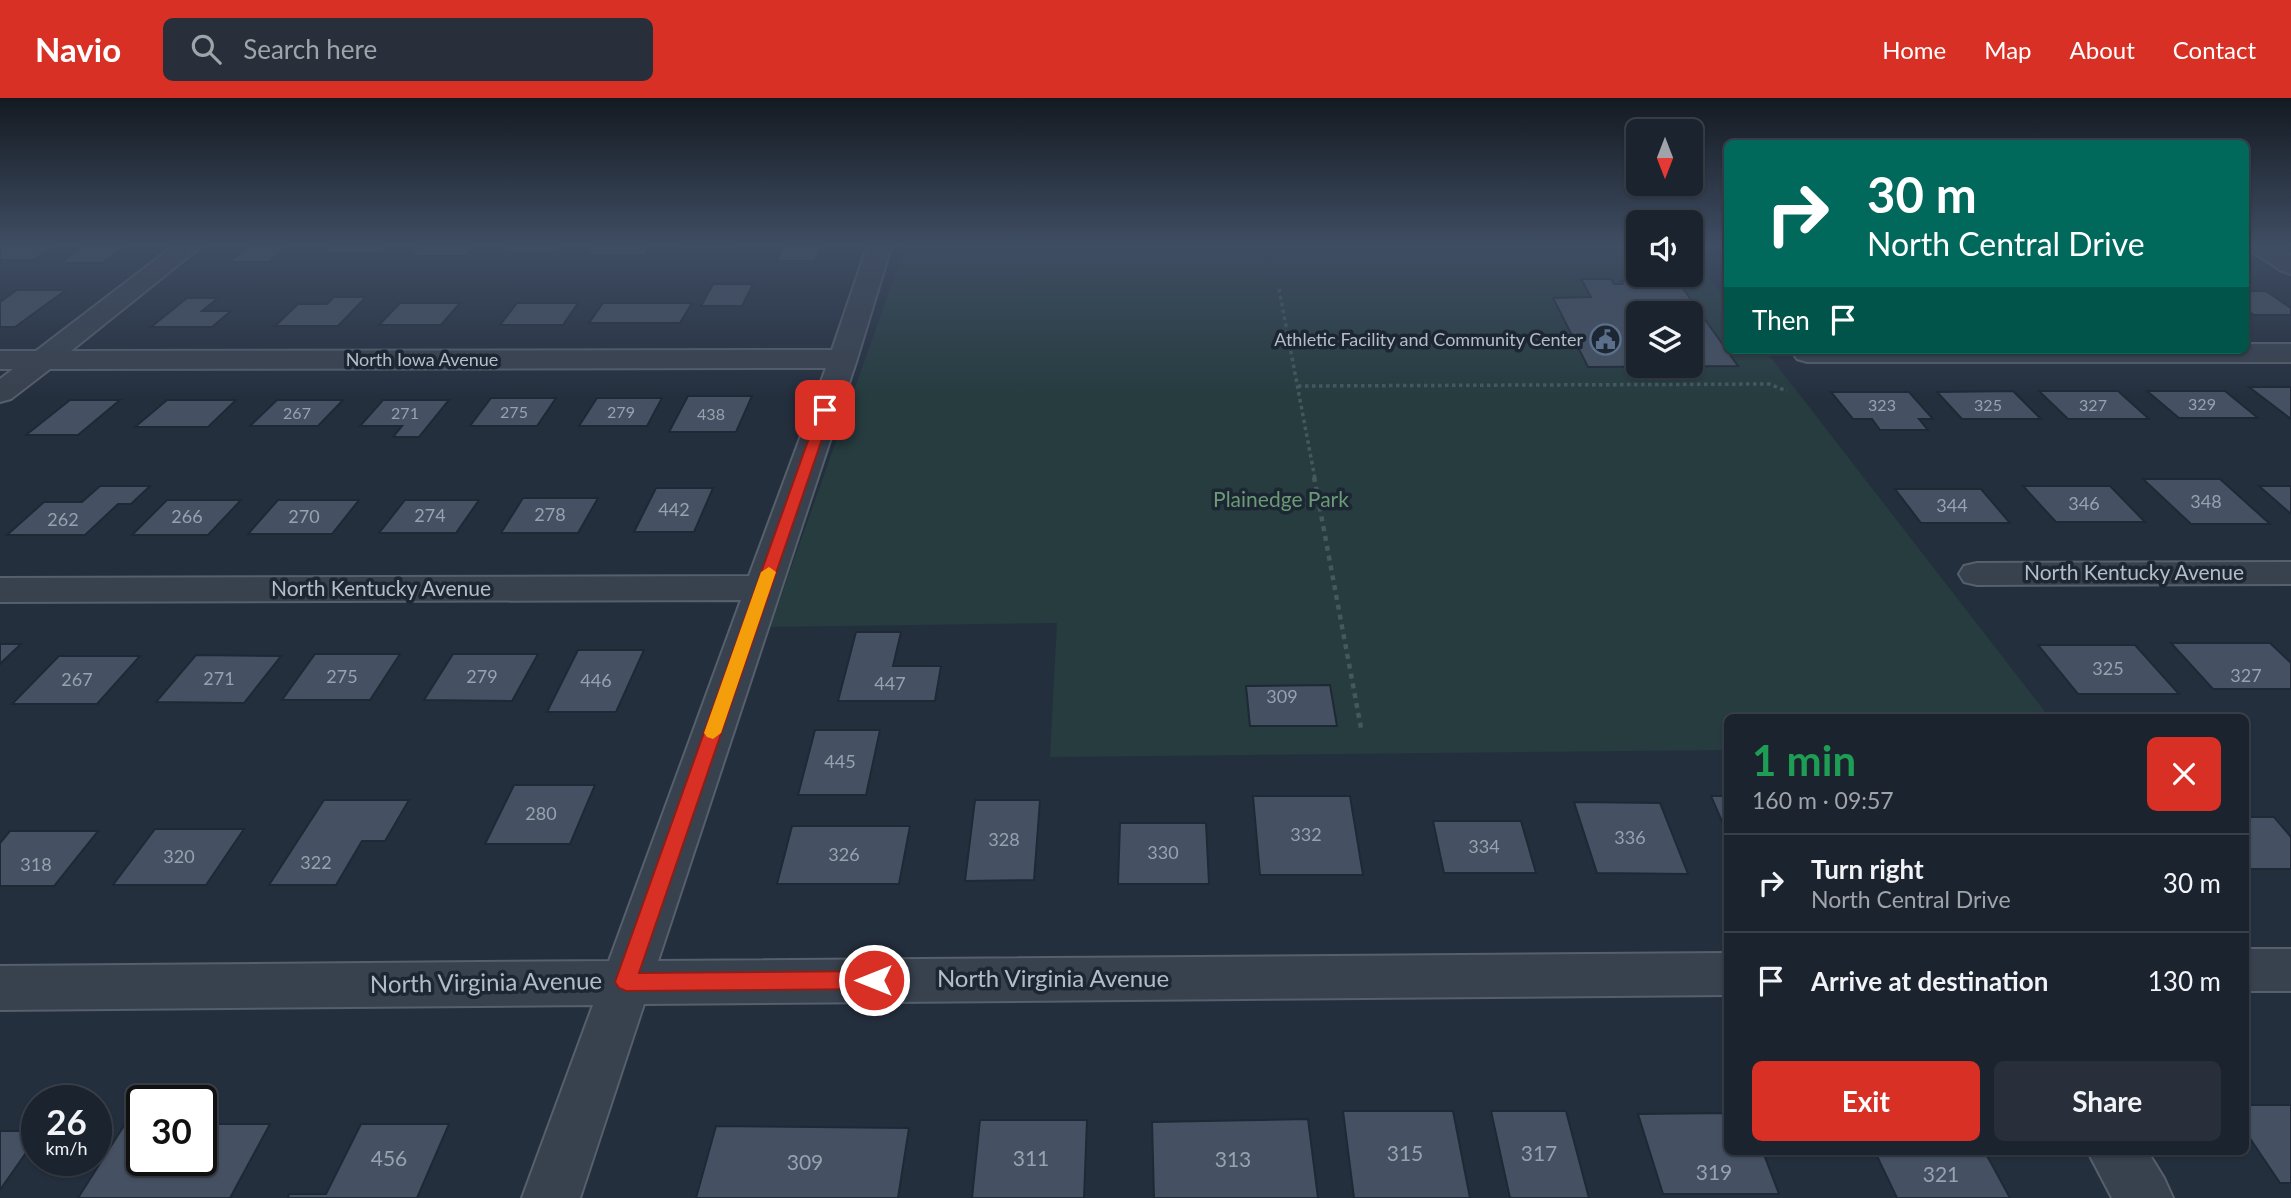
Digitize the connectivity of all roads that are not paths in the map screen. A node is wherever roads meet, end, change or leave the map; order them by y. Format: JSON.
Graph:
{"nodes":[{"id":1,"x":126,"y":295,"type":"edge"},
{"id":2,"x":863,"y":295,"type":"edge"},
{"id":3,"x":2249,"y":353,"type":"edge"},
{"id":4,"x":2291,"y":353,"type":"edge"},
{"id":5,"x":843,"y":359,"type":"junction"},
{"id":6,"x":0,"y":360,"type":"edge"},
{"id":7,"x":42,"y":360,"type":"junction"},
{"id":8,"x":0,"y":393,"type":"edge"},
{"id":9,"x":2291,"y":573,"type":"edge"},
{"id":10,"x":1978,"y":574,"type":"dead end"},
{"id":11,"x":763,"y":588,"type":"junction"},
{"id":12,"x":0,"y":590,"type":"edge"},
{"id":13,"x":2249,"y":970,"type":"edge"},
{"id":14,"x":2291,"y":970,"type":"edge"},
{"id":15,"x":1724,"y":974,"type":"edge"},
{"id":16,"x":626,"y":982,"type":"junction"},
{"id":17,"x":0,"y":988,"type":"edge"},
{"id":18,"x":2118,"y":1155,"type":"edge"},
{"id":19,"x":551,"y":1198,"type":"edge"},
{"id":20,"x":2144,"y":1198,"type":"edge"}],
"edges":[{"from":1,"to":7,"type":"street"},
{"from":2,"to":5,"type":"street"},
{"from":3,"to":4,"type":"street"},
{"from":5,"to":7,"type":"street","name":"North Iowa Avenue"},
{"from":5,"to":11,"type":"street"},
{"from":6,"to":7,"type":"street","name":"North Iowa Avenue"},
{"from":7,"to":8,"type":"street"},
{"from":9,"to":10,"type":"street","name":"North Kentucky Avenue"},
{"from":11,"to":12,"type":"street","name":"North Kentucky Avenue"},
{"from":11,"to":16,"type":"street"},
{"from":13,"to":14,"type":"street"},
{"from":15,"to":16,"type":"street","name":"North Virginia Avenue"},
{"from":16,"to":17,"type":"street","name":"North Virginia Avenue"},
{"from":16,"to":19,"type":"street"},
{"from":18,"to":20,"type":"street"}]}
